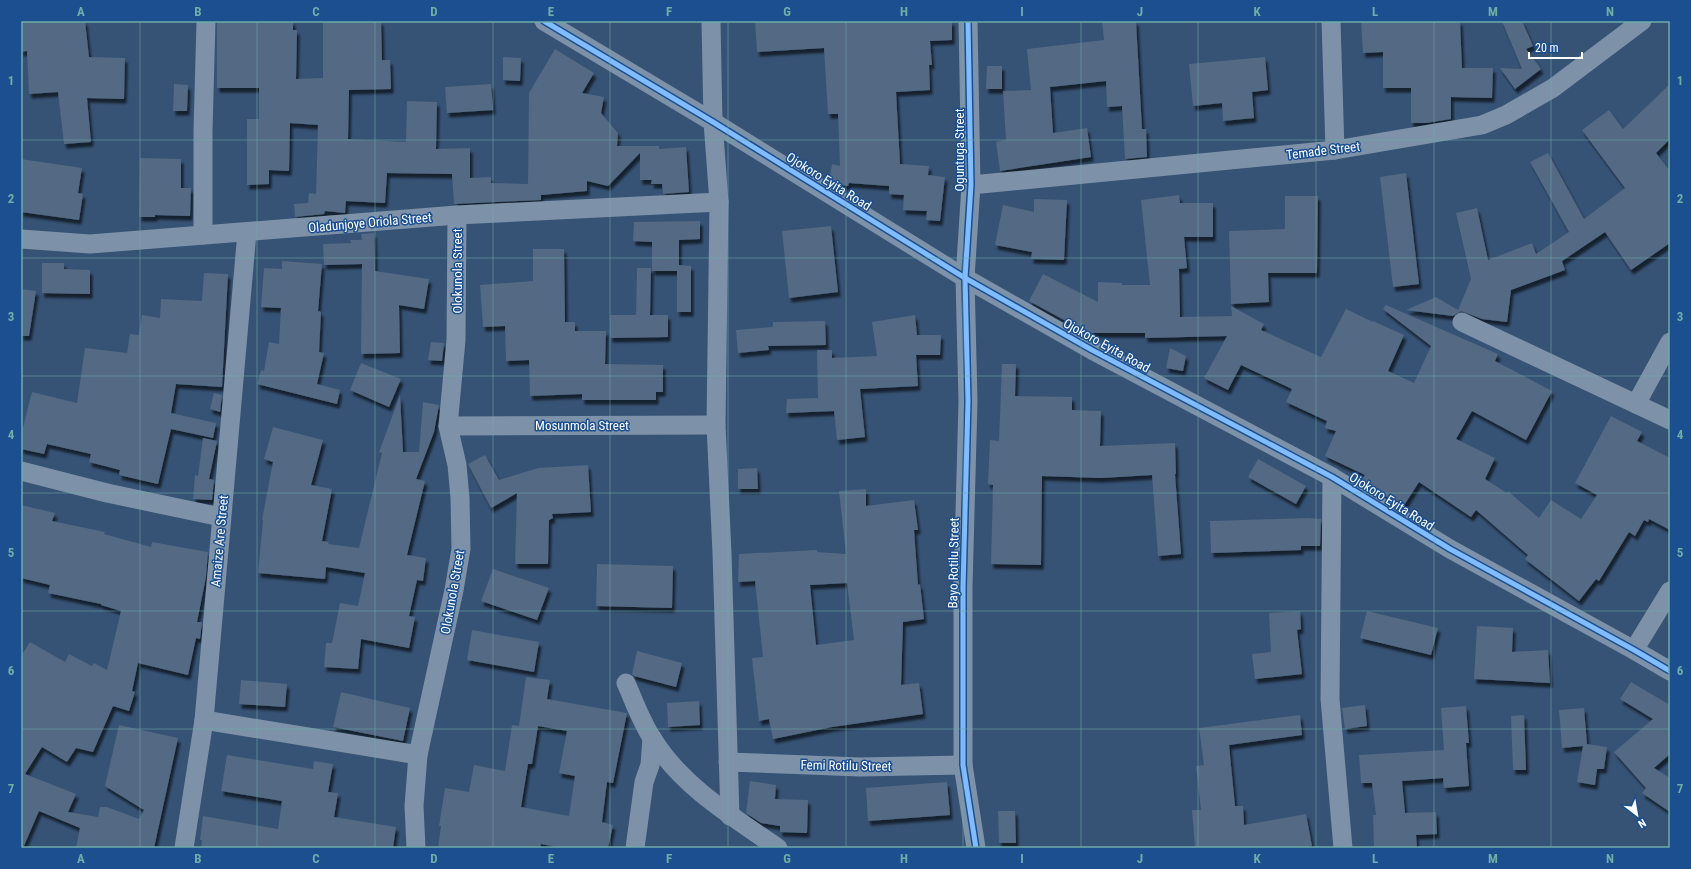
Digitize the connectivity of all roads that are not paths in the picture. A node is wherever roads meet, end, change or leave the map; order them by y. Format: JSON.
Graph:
{"nodes":[{"id":1,"x":206,"y":21,"type":"edge"},
{"id":2,"x":544,"y":21,"type":"edge"},
{"id":3,"x":711,"y":21,"type":"edge"},
{"id":4,"x":968,"y":21,"type":"edge"},
{"id":5,"x":1331,"y":21,"type":"edge"},
{"id":6,"x":1642,"y":21,"type":"edge"},
{"id":7,"x":713,"y":122,"type":"junction"},
{"id":8,"x":1335,"y":150,"type":"junction"},
{"id":9,"x":971,"y":185,"type":"junction"},
{"id":10,"x":719,"y":202,"type":"junction"},
{"id":11,"x":457,"y":215,"type":"junction"},
{"id":12,"x":247,"y":232,"type":"junction"},
{"id":13,"x":203,"y":235,"type":"junction"},
{"id":14,"x":21,"y":239,"type":"edge"},
{"id":15,"x":965,"y":278,"type":"junction"},
{"id":16,"x":1462,"y":322,"type":"dead end"},
{"id":17,"x":1670,"y":342,"type":"edge"},
{"id":18,"x":1636,"y":404,"type":"junction"},
{"id":19,"x":1670,"y":420,"type":"edge"},
{"id":20,"x":716,"y":425,"type":"junction"},
{"id":21,"x":448,"y":426,"type":"junction"},
{"id":22,"x":21,"y":471,"type":"edge"},
{"id":23,"x":1332,"y":477,"type":"junction"},
{"id":24,"x":221,"y":517,"type":"junction"},
{"id":25,"x":1670,"y":591,"type":"edge"},
{"id":26,"x":1634,"y":650,"type":"junction"},
{"id":27,"x":1670,"y":671,"type":"edge"},
{"id":28,"x":626,"y":683,"type":"dead end"},
{"id":29,"x":204,"y":720,"type":"junction"},
{"id":30,"x":652,"y":738,"type":"junction"},
{"id":31,"x":418,"y":755,"type":"junction"},
{"id":32,"x":728,"y":762,"type":"junction"},
{"id":33,"x":963,"y":765,"type":"junction"},
{"id":34,"x":730,"y":816,"type":"junction"},
{"id":35,"x":184,"y":848,"type":"edge"},
{"id":36,"x":416,"y":848,"type":"edge"},
{"id":37,"x":635,"y":848,"type":"edge"},
{"id":38,"x":778,"y":848,"type":"edge"},
{"id":39,"x":976,"y":848,"type":"edge"},
{"id":40,"x":1344,"y":848,"type":"edge"}],
"edges":[{"from":1,"to":13,"type":"street"},
{"from":2,"to":7,"type":"street","name":"Ojokoro Eyita Road"},
{"from":3,"to":7,"type":"street"},
{"from":4,"to":9,"type":"street","name":"Oguntuga Street"},
{"from":5,"to":8,"type":"street"},
{"from":6,"to":8,"type":"street","name":"Temade Street"},
{"from":7,"to":10,"type":"street"},
{"from":7,"to":15,"type":"street","name":"Ojokoro Eyita Road"},
{"from":8,"to":9,"type":"street","name":"Temade Street"},
{"from":9,"to":15,"type":"street","name":"Oguntuga Street"},
{"from":10,"to":11,"type":"street","name":"Oladunjoye Oriola Street"},
{"from":10,"to":20,"type":"street"},
{"from":11,"to":12,"type":"street","name":"Oladunjoye Oriola Street"},
{"from":11,"to":21,"type":"street","name":"Olokunola Street"},
{"from":12,"to":13,"type":"street","name":"Oladunjoye Oriola Street"},
{"from":12,"to":24,"type":"street","name":"Amaize Are Street"},
{"from":13,"to":14,"type":"street","name":"Oladunjoye Oriola Street"},
{"from":15,"to":23,"type":"street","name":"Ojokoro Eyita Road"},
{"from":15,"to":33,"type":"street","name":"Bayo Rotilu Street"},
{"from":16,"to":18,"type":"street"},
{"from":17,"to":18,"type":"street"},
{"from":18,"to":19,"type":"street"},
{"from":20,"to":21,"type":"street","name":"Mosunmola Street"},
{"from":20,"to":32,"type":"street"},
{"from":21,"to":31,"type":"street","name":"Olokunola Street"},
{"from":22,"to":24,"type":"street"},
{"from":23,"to":26,"type":"street","name":"Ojokoro Eyita Road"},
{"from":23,"to":40,"type":"street"},
{"from":24,"to":29,"type":"street","name":"Amaize Are Street"},
{"from":25,"to":26,"type":"street"},
{"from":26,"to":27,"type":"street","name":"Ojokoro Eyita Road"},
{"from":28,"to":30,"type":"street"},
{"from":29,"to":31,"type":"street"},
{"from":29,"to":35,"type":"street","name":"Amaize Are Street"},
{"from":30,"to":34,"type":"street"},
{"from":30,"to":37,"type":"street"},
{"from":31,"to":36,"type":"street","name":"Olokunola Street"},
{"from":32,"to":33,"type":"street","name":"Femi Rotilu Street"},
{"from":32,"to":34,"type":"street"},
{"from":33,"to":39,"type":"street","name":"Bayo Rotilu Street"},
{"from":34,"to":38,"type":"street"}]}
